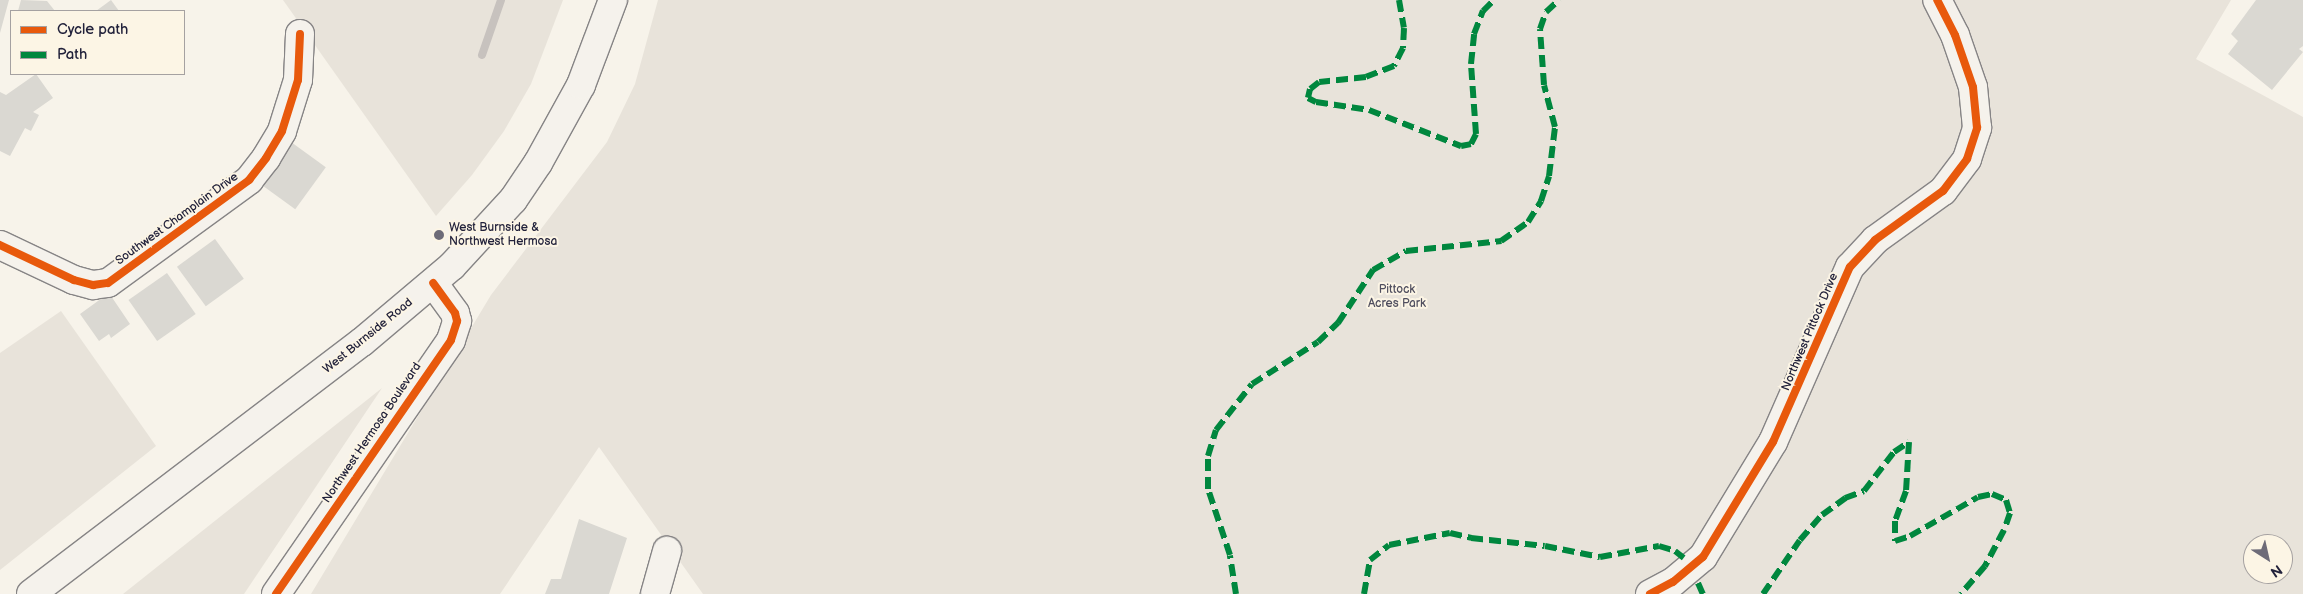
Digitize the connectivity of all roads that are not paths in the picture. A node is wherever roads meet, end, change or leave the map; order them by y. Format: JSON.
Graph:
{"nodes":[{"id":1,"x":613,"y":0,"type":"edge"},
{"id":2,"x":1937,"y":0,"type":"edge"},
{"id":3,"x":300,"y":34,"type":"dead end"},
{"id":4,"x":0,"y":245,"type":"edge"},
{"id":5,"x":433,"y":283,"type":"junction"},
{"id":6,"x":667,"y":551,"type":"dead end"},
{"id":7,"x":31,"y":594,"type":"edge"},
{"id":8,"x":276,"y":594,"type":"edge"},
{"id":9,"x":655,"y":594,"type":"edge"},
{"id":10,"x":1650,"y":594,"type":"edge"}],
"edges":[{"from":1,"to":5,"type":"street","name":"West Burnside Road"},
{"from":2,"to":10,"type":"street","name":"Northwest Pittock Drive"},
{"from":3,"to":4,"type":"street","name":"Southwest Champlain Drive"},
{"from":5,"to":7,"type":"street","name":"West Burnside Road"},
{"from":5,"to":8,"type":"street","name":"Northwest Hermosa Boulevard"},
{"from":6,"to":9,"type":"street"}]}
